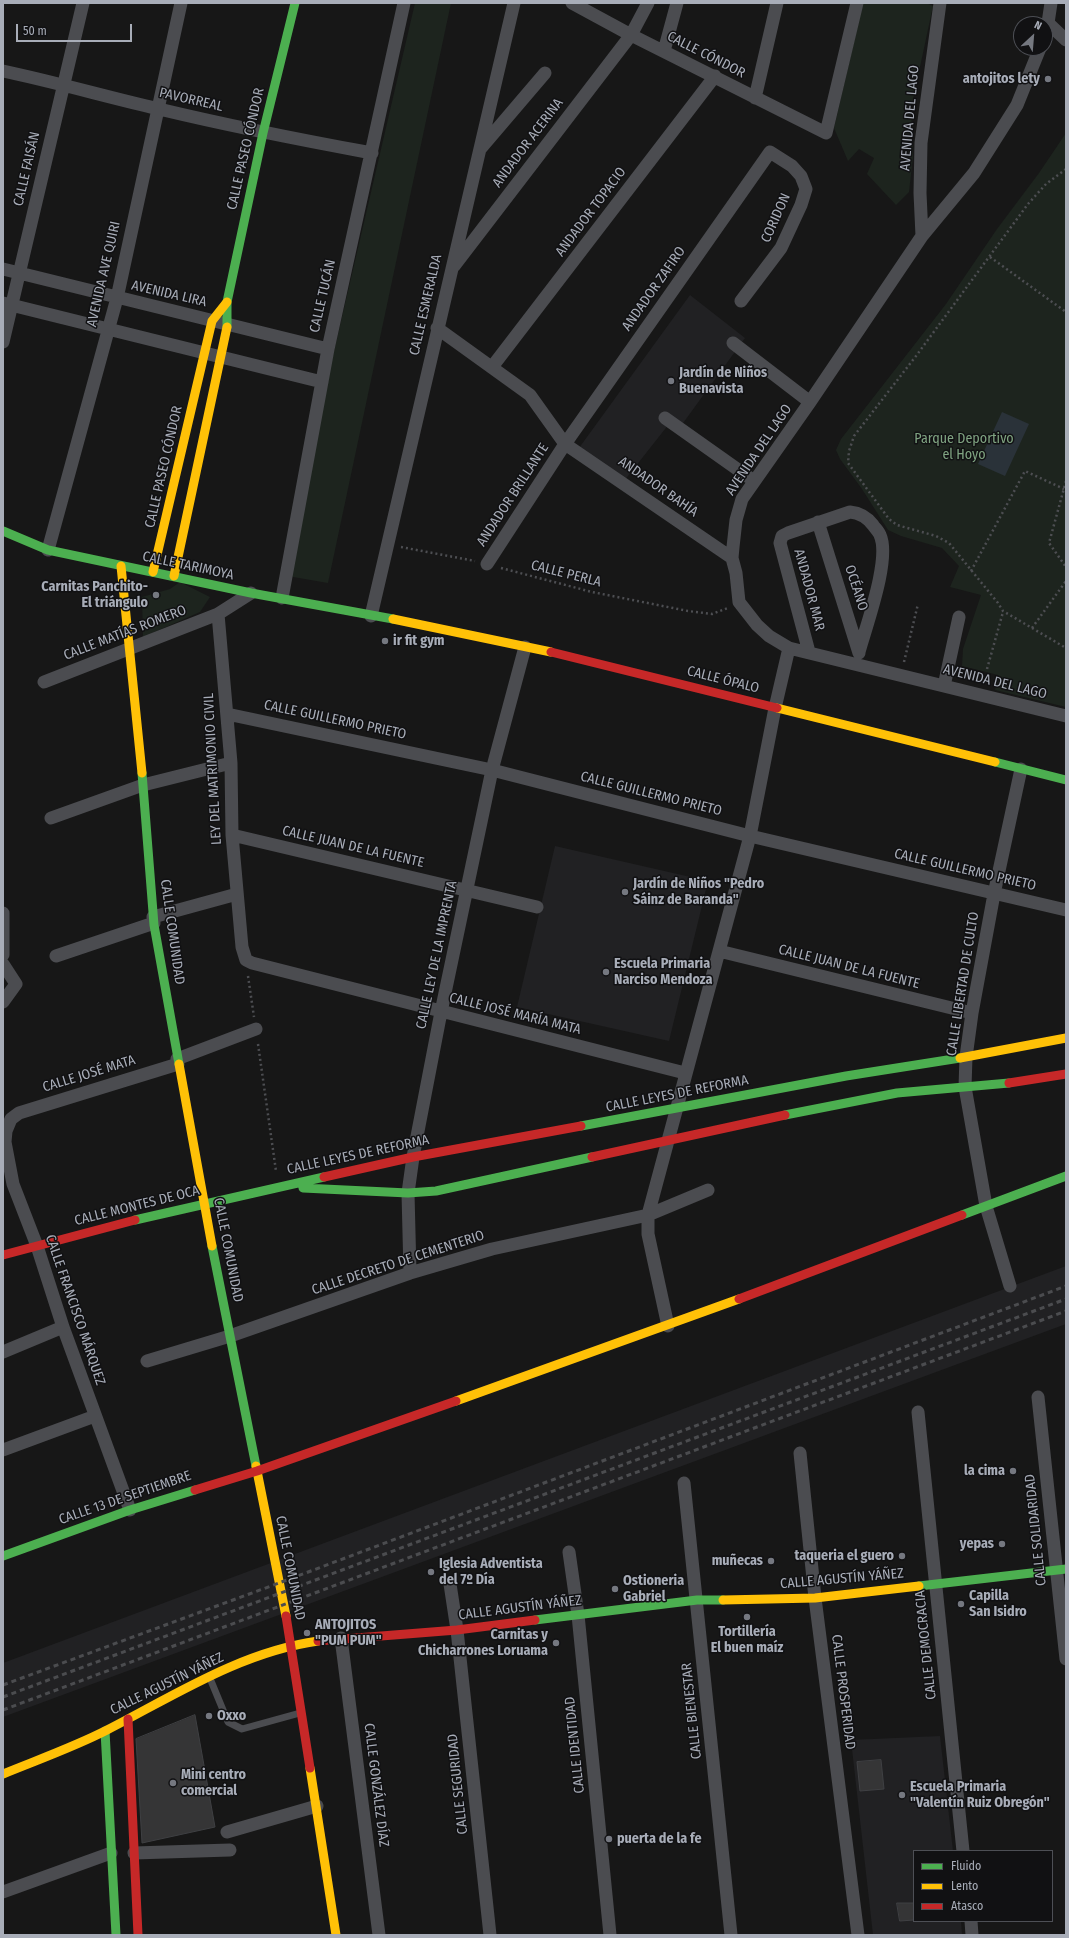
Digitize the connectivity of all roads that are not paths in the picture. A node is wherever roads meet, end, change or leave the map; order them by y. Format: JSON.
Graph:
{"nodes":[{"id":1,"x":83,"y":3,"type":"edge"},
{"id":2,"x":181,"y":3,"type":"edge"},
{"id":3,"x":295,"y":3,"type":"edge"},
{"id":4,"x":404,"y":3,"type":"edge"},
{"id":5,"x":514,"y":3,"type":"edge"},
{"id":6,"x":572,"y":3,"type":"edge"},
{"id":7,"x":648,"y":3,"type":"edge"},
{"id":8,"x":677,"y":3,"type":"edge"},
{"id":9,"x":777,"y":3,"type":"edge"},
{"id":10,"x":857,"y":3,"type":"edge"},
{"id":11,"x":940,"y":3,"type":"edge"},
{"id":12,"x":1051,"y":3,"type":"edge"},
{"id":13,"x":592,"y":7,"type":"edge"},
{"id":14,"x":1049,"y":16,"type":"edge"},
{"id":15,"x":1053,"y":32,"type":"edge"},
{"id":16,"x":631,"y":35,"type":"junction"},
{"id":17,"x":1066,"y":40,"type":"edge"},
{"id":18,"x":664,"y":51,"type":"junction"},
{"id":19,"x":1037,"y":56,"type":"edge"},
{"id":20,"x":3,"y":71,"type":"edge"},
{"id":21,"x":545,"y":73,"type":"dead end"},
{"id":22,"x":715,"y":76,"type":"junction"},
{"id":23,"x":63,"y":84,"type":"junction"},
{"id":24,"x":755,"y":98,"type":"junction"},
{"id":25,"x":157,"y":109,"type":"junction"},
{"id":26,"x":263,"y":133,"type":"junction"},
{"id":27,"x":479,"y":150,"type":"junction"},
{"id":28,"x":770,"y":152,"type":"joint"},
{"id":29,"x":372,"y":153,"type":"junction"},
{"id":30,"x":922,"y":236,"type":"junction"},
{"id":31,"x":3,"y":269,"type":"edge"},
{"id":32,"x":451,"y":271,"type":"junction"},
{"id":33,"x":20,"y":274,"type":"junction"},
{"id":34,"x":117,"y":298,"type":"junction"},
{"id":35,"x":741,"y":301,"type":"dead end"},
{"id":36,"x":227,"y":302,"type":"junction"},
{"id":37,"x":7,"y":304,"type":"edge"},
{"id":38,"x":212,"y":320,"type":"junction"},
{"id":39,"x":228,"y":324,"type":"junction"},
{"id":40,"x":437,"y":328,"type":"junction"},
{"id":41,"x":109,"y":329,"type":"junction"},
{"id":42,"x":3,"y":342,"type":"edge"},
{"id":43,"x":733,"y":343,"type":"dead end"},
{"id":44,"x":328,"y":349,"type":"junction"},
{"id":45,"x":205,"y":353,"type":"junction"},
{"id":46,"x":221,"y":357,"type":"junction"},
{"id":47,"x":492,"y":366,"type":"junction"},
{"id":48,"x":322,"y":382,"type":"junction"},
{"id":49,"x":810,"y":402,"type":"junction"},
{"id":50,"x":665,"y":418,"type":"dead end"},
{"id":51,"x":565,"y":444,"type":"junction"},
{"id":52,"x":754,"y":480,"type":"junction"},
{"id":53,"x":818,"y":522,"type":"junction"},
{"id":54,"x":3,"y":531,"type":"edge"},
{"id":55,"x":48,"y":550,"type":"junction"},
{"id":56,"x":732,"y":558,"type":"junction"},
{"id":57,"x":487,"y":564,"type":"road end"},
{"id":58,"x":120,"y":566,"type":"junction"},
{"id":59,"x":153,"y":572,"type":"junction"},
{"id":60,"x":174,"y":576,"type":"junction"},
{"id":61,"x":251,"y":593,"type":"junction"},
{"id":62,"x":282,"y":598,"type":"junction"},
{"id":63,"x":218,"y":614,"type":"junction"},
{"id":64,"x":371,"y":616,"type":"junction"},
{"id":65,"x":959,"y":617,"type":"dead end"},
{"id":66,"x":525,"y":647,"type":"junction"},
{"id":67,"x":130,"y":648,"type":"junction"},
{"id":68,"x":789,"y":648,"type":"junction"},
{"id":69,"x":809,"y":652,"type":"junction"},
{"id":70,"x":858,"y":658,"type":"junction"},
{"id":71,"x":44,"y":682,"type":"dead end"},
{"id":72,"x":944,"y":686,"type":"junction"},
{"id":73,"x":775,"y":708,"type":"junction"},
{"id":74,"x":226,"y":714,"type":"junction"},
{"id":75,"x":1066,"y":716,"type":"edge"},
{"id":76,"x":230,"y":763,"type":"junction"},
{"id":77,"x":1021,"y":769,"type":"junction"},
{"id":78,"x":492,"y":770,"type":"junction"},
{"id":79,"x":1066,"y":780,"type":"edge"},
{"id":80,"x":143,"y":785,"type":"junction"},
{"id":81,"x":50,"y":818,"type":"dead end"},
{"id":82,"x":232,"y":835,"type":"junction"},
{"id":83,"x":750,"y":836,"type":"junction"},
{"id":84,"x":467,"y":890,"type":"junction"},
{"id":85,"x":237,"y":894,"type":"junction"},
{"id":86,"x":994,"y":894,"type":"junction"},
{"id":87,"x":537,"y":907,"type":"dead end"},
{"id":88,"x":1066,"y":910,"type":"edge"},
{"id":89,"x":3,"y":913,"type":"edge"},
{"id":90,"x":154,"y":920,"type":"junction"},
{"id":91,"x":719,"y":951,"type":"junction"},
{"id":92,"x":3,"y":955,"type":"edge"},
{"id":93,"x":56,"y":956,"type":"dead end"},
{"id":94,"x":246,"y":960,"type":"joint"},
{"id":95,"x":3,"y":964,"type":"edge"},
{"id":96,"x":3,"y":1002,"type":"edge"},
{"id":97,"x":441,"y":1012,"type":"junction"},
{"id":98,"x":972,"y":1013,"type":"junction"},
{"id":99,"x":256,"y":1029,"type":"road end"},
{"id":100,"x":1066,"y":1038,"type":"edge"},
{"id":101,"x":966,"y":1057,"type":"junction"},
{"id":102,"x":178,"y":1062,"type":"junction"},
{"id":103,"x":685,"y":1073,"type":"junction"},
{"id":104,"x":1066,"y":1074,"type":"edge"},
{"id":105,"x":965,"y":1086,"type":"junction"},
{"id":106,"x":678,"y":1108,"type":"junction"},
{"id":107,"x":11,"y":1119,"type":"joint"},
{"id":108,"x":669,"y":1139,"type":"junction"},
{"id":109,"x":413,"y":1157,"type":"junction"},
{"id":110,"x":1066,"y":1176,"type":"edge"},
{"id":111,"x":8,"y":1186,"type":"edge"},
{"id":112,"x":278,"y":1186,"type":"junction"},
{"id":113,"x":708,"y":1190,"type":"dead end"},
{"id":114,"x":408,"y":1193,"type":"junction"},
{"id":115,"x":204,"y":1203,"type":"junction"},
{"id":116,"x":986,"y":1206,"type":"junction"},
{"id":117,"x":648,"y":1215,"type":"junction"},
{"id":118,"x":37,"y":1246,"type":"junction"},
{"id":119,"x":3,"y":1255,"type":"edge"},
{"id":120,"x":410,"y":1273,"type":"junction"},
{"id":121,"x":1010,"y":1286,"type":"dead end"},
{"id":122,"x":668,"y":1326,"type":"junction"},
{"id":123,"x":63,"y":1327,"type":"junction"},
{"id":124,"x":230,"y":1336,"type":"junction"},
{"id":125,"x":3,"y":1352,"type":"edge"},
{"id":126,"x":147,"y":1361,"type":"dead end"},
{"id":127,"x":1038,"y":1397,"type":"dead end"},
{"id":128,"x":918,"y":1412,"type":"dead end"},
{"id":129,"x":95,"y":1416,"type":"junction"},
{"id":130,"x":3,"y":1450,"type":"edge"},
{"id":131,"x":800,"y":1453,"type":"dead end"},
{"id":132,"x":257,"y":1471,"type":"junction"},
{"id":133,"x":684,"y":1483,"type":"dead end"},
{"id":134,"x":130,"y":1510,"type":"junction"},
{"id":135,"x":569,"y":1552,"type":"dead end"},
{"id":136,"x":3,"y":1556,"type":"edge"},
{"id":137,"x":1061,"y":1570,"type":"edge"},
{"id":138,"x":450,"y":1584,"type":"dead end"},
{"id":139,"x":936,"y":1584,"type":"junction"},
{"id":140,"x":815,"y":1598,"type":"junction"},
{"id":141,"x":697,"y":1600,"type":"junction"},
{"id":142,"x":578,"y":1615,"type":"junction"},
{"id":143,"x":457,"y":1630,"type":"junction"},
{"id":144,"x":341,"y":1638,"type":"junction"},
{"id":145,"x":291,"y":1645,"type":"junction"},
{"id":146,"x":1066,"y":1659,"type":"edge"},
{"id":147,"x":208,"y":1676,"type":"junction"},
{"id":148,"x":302,"y":1712,"type":"junction"},
{"id":149,"x":128,"y":1719,"type":"junction"},
{"id":150,"x":105,"y":1731,"type":"junction"},
{"id":151,"x":3,"y":1774,"type":"edge"},
{"id":152,"x":316,"y":1806,"type":"junction"},
{"id":153,"x":227,"y":1832,"type":"dead end"},
{"id":154,"x":230,"y":1850,"type":"dead end"},
{"id":155,"x":963,"y":1850,"type":"edge"},
{"id":156,"x":111,"y":1853,"type":"junction"},
{"id":157,"x":134,"y":1853,"type":"junction"},
{"id":158,"x":3,"y":1892,"type":"edge"},
{"id":159,"x":971,"y":1922,"type":"edge"},
{"id":160,"x":116,"y":1935,"type":"edge"},
{"id":161,"x":138,"y":1935,"type":"edge"},
{"id":162,"x":336,"y":1935,"type":"edge"},
{"id":163,"x":379,"y":1935,"type":"edge"},
{"id":164,"x":490,"y":1935,"type":"edge"},
{"id":165,"x":610,"y":1935,"type":"edge"},
{"id":166,"x":731,"y":1935,"type":"edge"},
{"id":167,"x":858,"y":1935,"type":"edge"},
{"id":168,"x":972,"y":1935,"type":"edge"}],
"edges":[{"from":1,"to":23,"type":"street","name":"CALLE FAISÁN"},
{"from":2,"to":25,"type":"street","name":"AVENIDA AVE QUIRI"},
{"from":3,"to":26,"type":"street","name":"CALLE PASEO CÓNDOR"},
{"from":4,"to":29,"type":"street","name":"CALLE TUCÁN"},
{"from":5,"to":27,"type":"street","name":"CALLE ESMERALDA"},
{"from":6,"to":13,"type":"street","name":"CALLE CÓNDOR"},
{"from":7,"to":16,"type":"street","name":"ANDADOR ACERINA"},
{"from":8,"to":18,"type":"street"},
{"from":9,"to":24,"type":"street"},
{"from":10,"to":24,"type":"street","name":"CALLE CÓNDOR"},
{"from":11,"to":30,"type":"street","name":"AVENIDA DEL LAGO"},
{"from":12,"to":14,"type":"street"},
{"from":13,"to":16,"type":"street","name":"CALLE CÓNDOR"},
{"from":15,"to":17,"type":"street"},
{"from":16,"to":18,"type":"street","name":"CALLE CÓNDOR"},
{"from":16,"to":32,"type":"street","name":"ANDADOR ACERINA"},
{"from":18,"to":22,"type":"street","name":"CALLE CÓNDOR"},
{"from":19,"to":30,"type":"street","name":"AVENIDA DEL LAGO"},
{"from":20,"to":23,"type":"street","name":"PAVORREAL"},
{"from":21,"to":27,"type":"street"},
{"from":22,"to":24,"type":"street","name":"CALLE CÓNDOR"},
{"from":22,"to":47,"type":"street","name":"ANDADOR TOPACIO"},
{"from":23,"to":25,"type":"street","name":"PAVORREAL"},
{"from":23,"to":33,"type":"street","name":"CALLE FAISÁN"},
{"from":25,"to":26,"type":"street","name":"PAVORREAL"},
{"from":25,"to":34,"type":"street","name":"AVENIDA AVE QUIRI"},
{"from":26,"to":29,"type":"street","name":"PAVORREAL"},
{"from":26,"to":36,"type":"street","name":"CALLE PASEO CÓNDOR"},
{"from":27,"to":32,"type":"street","name":"CALLE ESMERALDA"},
{"from":28,"to":35,"type":"street","name":"CORIDON"},
{"from":28,"to":51,"type":"street","name":"ANDADOR ZAFIRO"},
{"from":29,"to":44,"type":"street","name":"CALLE TUCÁN"},
{"from":30,"to":49,"type":"street","name":"AVENIDA DEL LAGO"},
{"from":31,"to":33,"type":"street","name":"AVENIDA LIRA"},
{"from":32,"to":40,"type":"street","name":"CALLE ESMERALDA"},
{"from":33,"to":34,"type":"street","name":"AVENIDA LIRA"},
{"from":33,"to":37,"type":"street","name":"CALLE FAISÁN"},
{"from":34,"to":38,"type":"street","name":"AVENIDA LIRA"},
{"from":34,"to":41,"type":"street","name":"AVENIDA AVE QUIRI"},
{"from":36,"to":38,"type":"street","name":"CALLE PASEO CÓNDOR"},
{"from":36,"to":39,"type":"street","name":"CALLE PASEO CÓNDOR"},
{"from":37,"to":41,"type":"street"},
{"from":37,"to":42,"type":"street","name":"CALLE FAISÁN"},
{"from":38,"to":39,"type":"street","name":"AVENIDA LIRA"},
{"from":38,"to":45,"type":"street","name":"CALLE PASEO CÓNDOR"},
{"from":39,"to":44,"type":"street","name":"AVENIDA LIRA"},
{"from":39,"to":46,"type":"street","name":"CALLE PASEO CÓNDOR"},
{"from":40,"to":47,"type":"street"},
{"from":40,"to":64,"type":"street","name":"CALLE ESMERALDA"},
{"from":41,"to":45,"type":"street"},
{"from":41,"to":55,"type":"street","name":"AVENIDA AVE QUIRI"},
{"from":43,"to":49,"type":"street"},
{"from":44,"to":48,"type":"street","name":"CALLE TUCÁN"},
{"from":45,"to":46,"type":"street"},
{"from":45,"to":59,"type":"street","name":"CALLE PASEO CÓNDOR"},
{"from":46,"to":48,"type":"street"},
{"from":46,"to":60,"type":"street","name":"CALLE PASEO CÓNDOR"},
{"from":47,"to":51,"type":"street"},
{"from":48,"to":62,"type":"street","name":"CALLE TUCÁN"},
{"from":49,"to":52,"type":"street","name":"AVENIDA DEL LAGO"},
{"from":50,"to":52,"type":"street"},
{"from":51,"to":56,"type":"street","name":"ANDADOR BAHÍA"},
{"from":51,"to":57,"type":"street","name":"ANDADOR BRILLANTE"},
{"from":52,"to":56,"type":"street","name":"AVENIDA DEL LAGO"},
{"from":53,"to":69,"type":"street","name":"ANDADOR MAR"},
{"from":53,"to":70,"type":"street","name":"OCÉANO"},
{"from":53,"to":70,"type":"street"},
{"from":54,"to":55,"type":"street","name":"CALLE TARIMOYA"},
{"from":55,"to":58,"type":"street","name":"CALLE TARIMOYA"},
{"from":56,"to":68,"type":"street","name":"AVENIDA DEL LAGO"},
{"from":58,"to":59,"type":"street","name":"CALLE TARIMOYA"},
{"from":58,"to":67,"type":"street","name":"CALLE COMUNIDAD"},
{"from":59,"to":60,"type":"street","name":"CALLE TARIMOYA"},
{"from":60,"to":61,"type":"street","name":"CALLE TARIMOYA"},
{"from":61,"to":62,"type":"street","name":"CALLE TARIMOYA"},
{"from":61,"to":63,"type":"street"},
{"from":62,"to":64,"type":"street","name":"CALLE TARIMOYA"},
{"from":63,"to":67,"type":"street","name":"CALLE MATÍAS ROMERO"},
{"from":63,"to":74,"type":"street","name":"LEY DEL MATRIMONIO CIVIL"},
{"from":64,"to":66,"type":"street","name":"CALLE ÓPALO"},
{"from":65,"to":72,"type":"street"},
{"from":66,"to":73,"type":"street","name":"CALLE ÓPALO"},
{"from":66,"to":78,"type":"street","name":"CALLE LEY DE LA IMPRENTA"},
{"from":67,"to":71,"type":"street","name":"CALLE MATÍAS ROMERO"},
{"from":67,"to":80,"type":"street","name":"CALLE COMUNIDAD"},
{"from":68,"to":69,"type":"street","name":"AVENIDA DEL LAGO"},
{"from":68,"to":73,"type":"street"},
{"from":69,"to":70,"type":"street","name":"AVENIDA DEL LAGO"},
{"from":70,"to":72,"type":"street","name":"AVENIDA DEL LAGO"},
{"from":72,"to":75,"type":"street","name":"AVENIDA DEL LAGO"},
{"from":73,"to":77,"type":"street","name":"CALLE ÓPALO"},
{"from":73,"to":83,"type":"street"},
{"from":74,"to":76,"type":"street","name":"LEY DEL MATRIMONIO CIVIL"},
{"from":74,"to":78,"type":"street","name":"CALLE GUILLERMO PRIETO"},
{"from":76,"to":80,"type":"street"},
{"from":76,"to":82,"type":"street","name":"LEY DEL MATRIMONIO CIVIL"},
{"from":77,"to":79,"type":"street","name":"CALLE ÓPALO"},
{"from":77,"to":86,"type":"street","name":"CALLE LIBERTAD DE CULTO"},
{"from":78,"to":83,"type":"street","name":"CALLE GUILLERMO PRIETO"},
{"from":78,"to":84,"type":"street","name":"CALLE LEY DE LA IMPRENTA"},
{"from":80,"to":81,"type":"street"},
{"from":80,"to":90,"type":"street","name":"CALLE COMUNIDAD"},
{"from":82,"to":84,"type":"street","name":"CALLE JUAN DE LA FUENTE"},
{"from":82,"to":85,"type":"street","name":"LEY DEL MATRIMONIO CIVIL"},
{"from":83,"to":86,"type":"street","name":"CALLE GUILLERMO PRIETO"},
{"from":83,"to":91,"type":"street"},
{"from":84,"to":87,"type":"street","name":"CALLE JUAN DE LA FUENTE"},
{"from":84,"to":97,"type":"street","name":"CALLE LEY DE LA IMPRENTA"},
{"from":85,"to":90,"type":"street"},
{"from":85,"to":94,"type":"street","name":"LEY DEL MATRIMONIO CIVIL"},
{"from":86,"to":88,"type":"street","name":"CALLE GUILLERMO PRIETO"},
{"from":86,"to":98,"type":"street","name":"CALLE LIBERTAD DE CULTO"},
{"from":89,"to":92,"type":"street"},
{"from":90,"to":93,"type":"street"},
{"from":90,"to":102,"type":"street","name":"CALLE COMUNIDAD"},
{"from":91,"to":98,"type":"street","name":"CALLE JUAN DE LA FUENTE"},
{"from":91,"to":103,"type":"street"},
{"from":94,"to":97,"type":"street","name":"CALLE JOSÉ MARÍA MATA"},
{"from":95,"to":96,"type":"street"},
{"from":97,"to":103,"type":"street","name":"CALLE JOSÉ MARÍA MATA"},
{"from":97,"to":109,"type":"street","name":"CALLE LEY DE LA IMPRENTA"},
{"from":98,"to":101,"type":"street","name":"CALLE LIBERTAD DE CULTO"},
{"from":99,"to":102,"type":"street"},
{"from":100,"to":101,"type":"street","name":"CALLE LEYES DE REFORMA"},
{"from":101,"to":105,"type":"street","name":"CALLE LIBERTAD DE CULTO"},
{"from":101,"to":106,"type":"street","name":"CALLE LEYES DE REFORMA"},
{"from":102,"to":107,"type":"street","name":"CALLE JOSÉ MATA"},
{"from":102,"to":115,"type":"street","name":"CALLE COMUNIDAD"},
{"from":103,"to":106,"type":"street"},
{"from":104,"to":105,"type":"street","name":"CALLE LEYES DE REFORMA"},
{"from":105,"to":108,"type":"street","name":"CALLE LEYES DE REFORMA"},
{"from":105,"to":116,"type":"street","name":"CALLE LIBERTAD DE CULTO"},
{"from":106,"to":108,"type":"street"},
{"from":106,"to":109,"type":"street","name":"CALLE LEYES DE REFORMA"},
{"from":107,"to":111,"type":"street","name":"CALLE FRANCISCO MÁRQUEZ"},
{"from":108,"to":114,"type":"street","name":"CALLE LEYES DE REFORMA"},
{"from":108,"to":117,"type":"street"},
{"from":109,"to":112,"type":"street","name":"CALLE LEYES DE REFORMA"},
{"from":109,"to":114,"type":"street","name":"CALLE LEY DE LA IMPRENTA"},
{"from":110,"to":116,"type":"street","name":"CALLE 13 DE SEPTIEMBRE"},
{"from":111,"to":118,"type":"street","name":"CALLE FRANCISCO MÁRQUEZ"},
{"from":112,"to":114,"type":"street","name":"CALLE LEYES DE REFORMA"},
{"from":112,"to":115,"type":"street","name":"CALLE MONTES DE OCA"},
{"from":113,"to":117,"type":"street","name":"CALLE DECRETO DE CEMENTERIO"},
{"from":114,"to":120,"type":"street","name":"CALLE LEY DE LA IMPRENTA"},
{"from":115,"to":118,"type":"street","name":"CALLE MONTES DE OCA"},
{"from":115,"to":124,"type":"street","name":"CALLE COMUNIDAD"},
{"from":116,"to":121,"type":"street","name":"CALLE LIBERTAD DE CULTO"},
{"from":116,"to":122,"type":"street","name":"CALLE 13 DE SEPTIEMBRE"},
{"from":117,"to":120,"type":"street","name":"CALLE DECRETO DE CEMENTERIO"},
{"from":117,"to":122,"type":"street"},
{"from":118,"to":119,"type":"street","name":"CALLE MONTES DE OCA"},
{"from":118,"to":123,"type":"street","name":"CALLE FRANCISCO MÁRQUEZ"},
{"from":120,"to":124,"type":"street","name":"CALLE DECRETO DE CEMENTERIO"},
{"from":122,"to":132,"type":"street","name":"CALLE 13 DE SEPTIEMBRE"},
{"from":123,"to":125,"type":"street"},
{"from":123,"to":129,"type":"street","name":"CALLE FRANCISCO MÁRQUEZ"},
{"from":124,"to":126,"type":"street","name":"CALLE DECRETO DE CEMENTERIO"},
{"from":124,"to":132,"type":"street","name":"CALLE COMUNIDAD"},
{"from":127,"to":137,"type":"street","name":"CALLE SOLIDARIDAD"},
{"from":128,"to":139,"type":"street","name":"CALLE DEMOCRACIA"},
{"from":129,"to":130,"type":"street"},
{"from":129,"to":134,"type":"street","name":"CALLE FRANCISCO MÁRQUEZ"},
{"from":131,"to":140,"type":"street","name":"CALLE PROSPERIDAD"},
{"from":132,"to":134,"type":"street","name":"CALLE 13 DE SEPTIEMBRE"},
{"from":132,"to":145,"type":"street","name":"CALLE COMUNIDAD"},
{"from":133,"to":141,"type":"street","name":"CALLE BIENESTAR"},
{"from":134,"to":136,"type":"street","name":"CALLE 13 DE SEPTIEMBRE"},
{"from":135,"to":142,"type":"street","name":"CALLE IDENTIDAD"},
{"from":137,"to":139,"type":"street","name":"CALLE AGUSTÍN YÁÑEZ"},
{"from":137,"to":146,"type":"street","name":"CALLE SOLIDARIDAD"},
{"from":138,"to":143,"type":"street","name":"CALLE SEGURIDAD"},
{"from":139,"to":140,"type":"street","name":"CALLE AGUSTÍN YÁÑEZ"},
{"from":139,"to":155,"type":"street","name":"CALLE DEMOCRACIA"},
{"from":140,"to":141,"type":"street","name":"CALLE AGUSTÍN YÁÑEZ"},
{"from":140,"to":167,"type":"street","name":"CALLE PROSPERIDAD"},
{"from":141,"to":142,"type":"street","name":"CALLE AGUSTÍN YÁÑEZ"},
{"from":141,"to":166,"type":"street","name":"CALLE BIENESTAR"},
{"from":142,"to":143,"type":"street","name":"CALLE AGUSTÍN YÁÑEZ"},
{"from":142,"to":165,"type":"street","name":"CALLE IDENTIDAD"},
{"from":143,"to":144,"type":"street","name":"CALLE AGUSTÍN YÁÑEZ"},
{"from":143,"to":164,"type":"street","name":"CALLE SEGURIDAD"},
{"from":144,"to":145,"type":"street","name":"CALLE AGUSTÍN YÁÑEZ"},
{"from":144,"to":163,"type":"street","name":"CALLE GONZÁLEZ DÍAZ"},
{"from":145,"to":147,"type":"street","name":"CALLE AGUSTÍN YÁÑEZ"},
{"from":145,"to":148,"type":"street","name":"CALLE COMUNIDAD"},
{"from":147,"to":148,"type":"lane"},
{"from":147,"to":149,"type":"street","name":"CALLE AGUSTÍN YÁÑEZ"},
{"from":148,"to":152,"type":"street","name":"CALLE COMUNIDAD"},
{"from":149,"to":150,"type":"street","name":"CALLE AGUSTÍN YÁÑEZ"},
{"from":149,"to":157,"type":"street"},
{"from":150,"to":151,"type":"street","name":"CALLE AGUSTÍN YÁÑEZ"},
{"from":150,"to":156,"type":"street"},
{"from":152,"to":153,"type":"street"},
{"from":152,"to":162,"type":"street","name":"CALLE COMUNIDAD"},
{"from":154,"to":157,"type":"street"},
{"from":156,"to":158,"type":"street"},
{"from":156,"to":160,"type":"street"},
{"from":157,"to":161,"type":"street"},
{"from":159,"to":168,"type":"street"}]}
